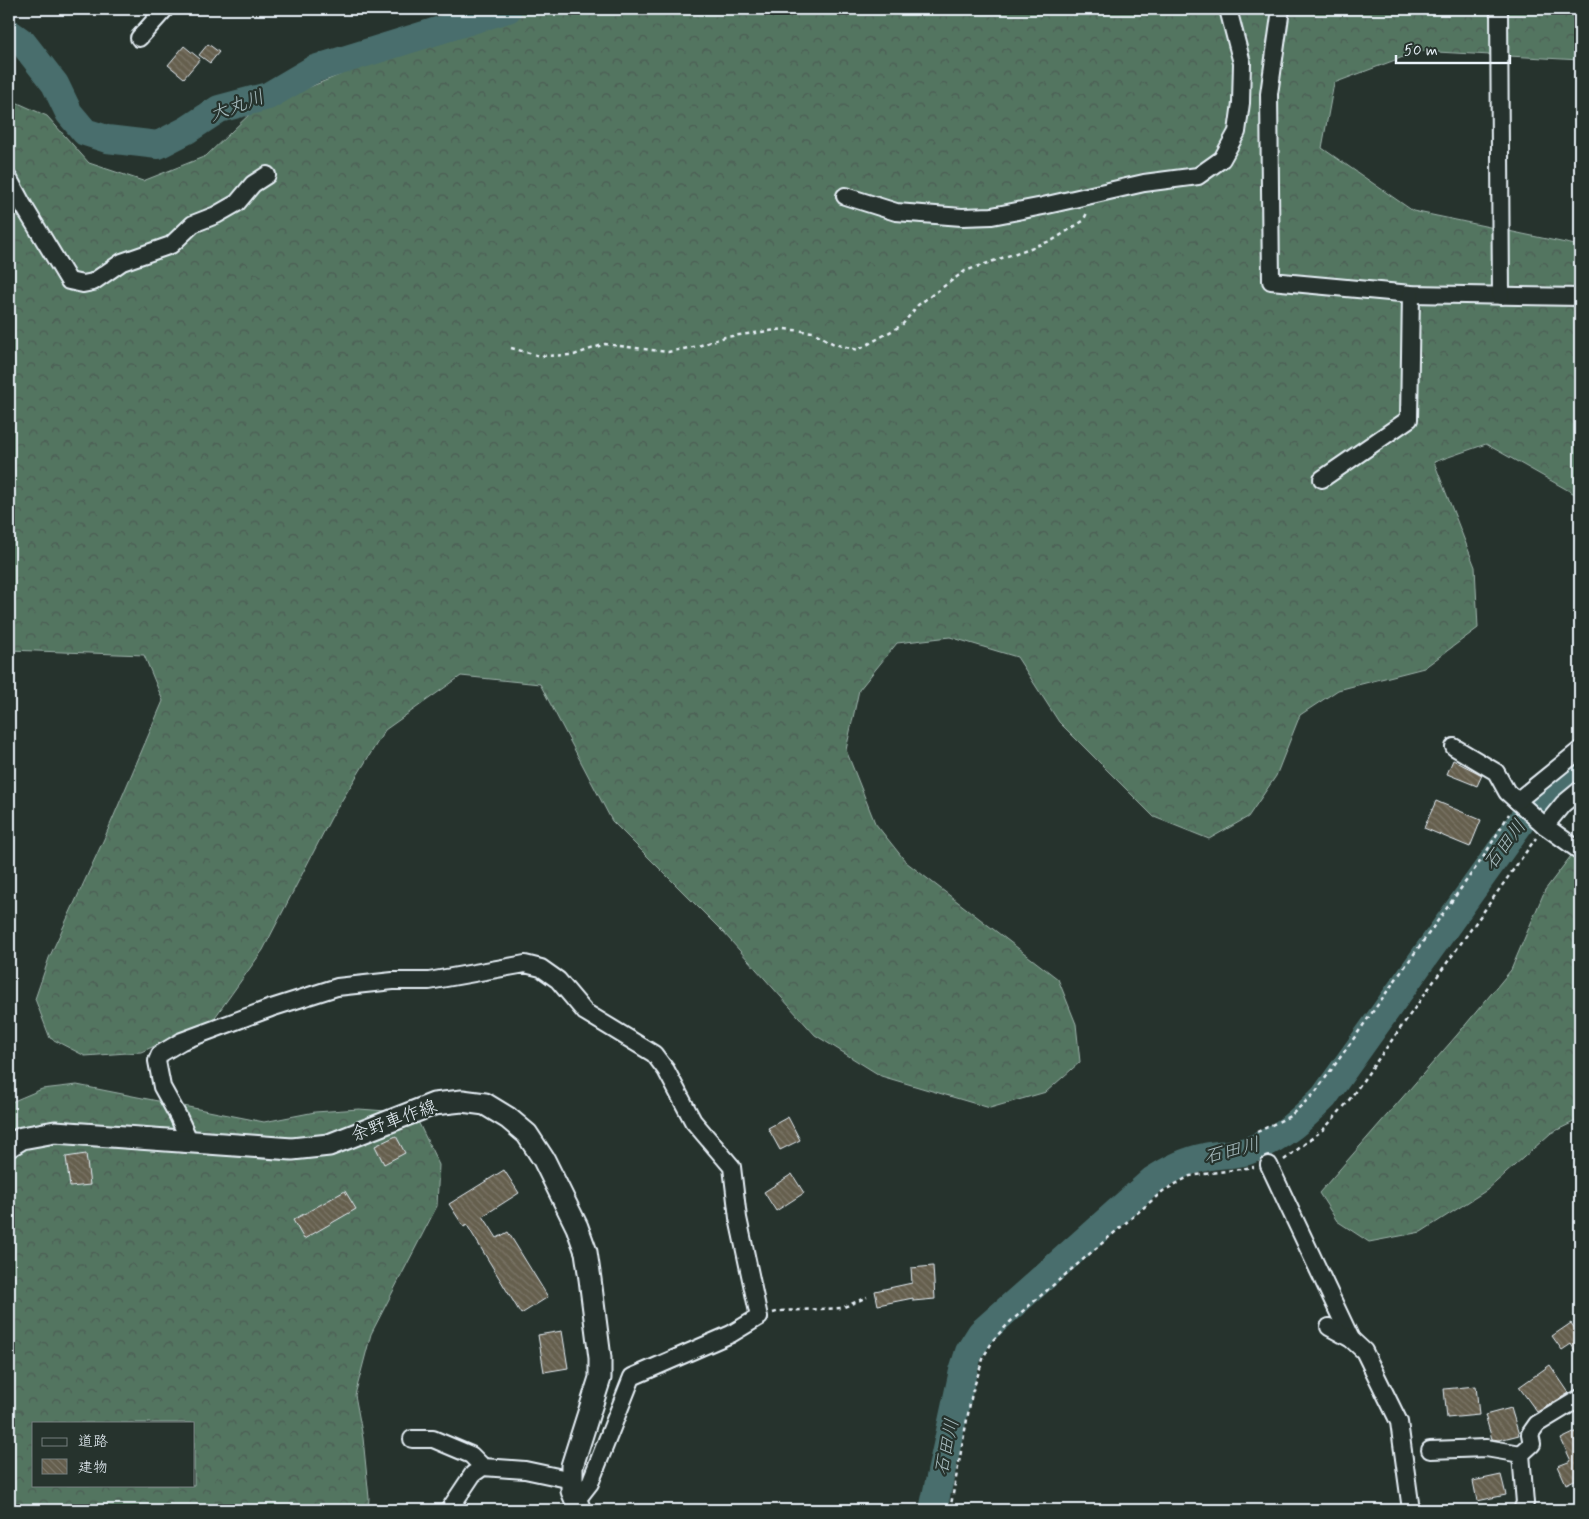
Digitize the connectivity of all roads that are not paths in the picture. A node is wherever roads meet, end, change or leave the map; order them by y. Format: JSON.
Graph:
{"nodes":[{"id":1,"x":165,"y":9,"type":"edge"},
{"id":2,"x":1228,"y":9,"type":"edge"},
{"id":3,"x":1281,"y":9,"type":"edge"},
{"id":4,"x":1499,"y":9,"type":"edge"},
{"id":5,"x":139,"y":38,"type":"dead end"},
{"id":6,"x":267,"y":176,"type":"dead end"},
{"id":7,"x":9,"y":179,"type":"edge"},
{"id":8,"x":845,"y":196,"type":"dead end"},
{"id":9,"x":1411,"y":294,"type":"junction"},
{"id":10,"x":1501,"y":296,"type":"junction"},
{"id":11,"x":1580,"y":297,"type":"edge"},
{"id":12,"x":1322,"y":479,"type":"dead end"},
{"id":13,"x":1454,"y":747,"type":"dead end"},
{"id":14,"x":1580,"y":750,"type":"edge"},
{"id":15,"x":1580,"y":790,"type":"edge"},
{"id":16,"x":1517,"y":801,"type":"junction"},
{"id":17,"x":1545,"y":826,"type":"junction"},
{"id":18,"x":1580,"y":851,"type":"edge"},
{"id":19,"x":190,"y":1142,"type":"junction"},
{"id":20,"x":9,"y":1146,"type":"edge"},
{"id":21,"x":1269,"y":1165,"type":"road end"},
{"id":22,"x":1329,"y":1327,"type":"dead end"},
{"id":23,"x":1351,"y":1339,"type":"junction"},
{"id":24,"x":1580,"y":1398,"type":"edge"},
{"id":25,"x":412,"y":1439,"type":"dead end"},
{"id":26,"x":1430,"y":1450,"type":"dead end"},
{"id":27,"x":1521,"y":1454,"type":"junction"},
{"id":28,"x":483,"y":1466,"type":"junction"},
{"id":29,"x":572,"y":1480,"type":"junction"},
{"id":30,"x":578,"y":1506,"type":"edge"},
{"id":31,"x":449,"y":1510,"type":"edge"},
{"id":32,"x":1411,"y":1510,"type":"edge"},
{"id":33,"x":1522,"y":1510,"type":"edge"}],
"edges":[{"from":1,"to":5,"type":"street"},
{"from":2,"to":8,"type":"street"},
{"from":3,"to":9,"type":"street"},
{"from":4,"to":10,"type":"street"},
{"from":6,"to":7,"type":"street"},
{"from":9,"to":10,"type":"street"},
{"from":9,"to":12,"type":"street"},
{"from":10,"to":11,"type":"street"},
{"from":13,"to":16,"type":"street"},
{"from":14,"to":16,"type":"street"},
{"from":15,"to":17,"type":"street"},
{"from":16,"to":17,"type":"street"},
{"from":17,"to":18,"type":"street"},
{"from":19,"to":20,"type":"main road","name":"余野車作線"},
{"from":19,"to":29,"type":"main road","name":"余野車作線"},
{"from":19,"to":30,"type":"street"},
{"from":21,"to":23,"type":"street"},
{"from":22,"to":23,"type":"street"},
{"from":23,"to":32,"type":"street"},
{"from":24,"to":27,"type":"street"},
{"from":25,"to":28,"type":"street"},
{"from":26,"to":27,"type":"street"},
{"from":27,"to":33,"type":"street"},
{"from":28,"to":29,"type":"street"},
{"from":28,"to":31,"type":"street"},
{"from":29,"to":30,"type":"main road","name":"余野車作線"}]}
